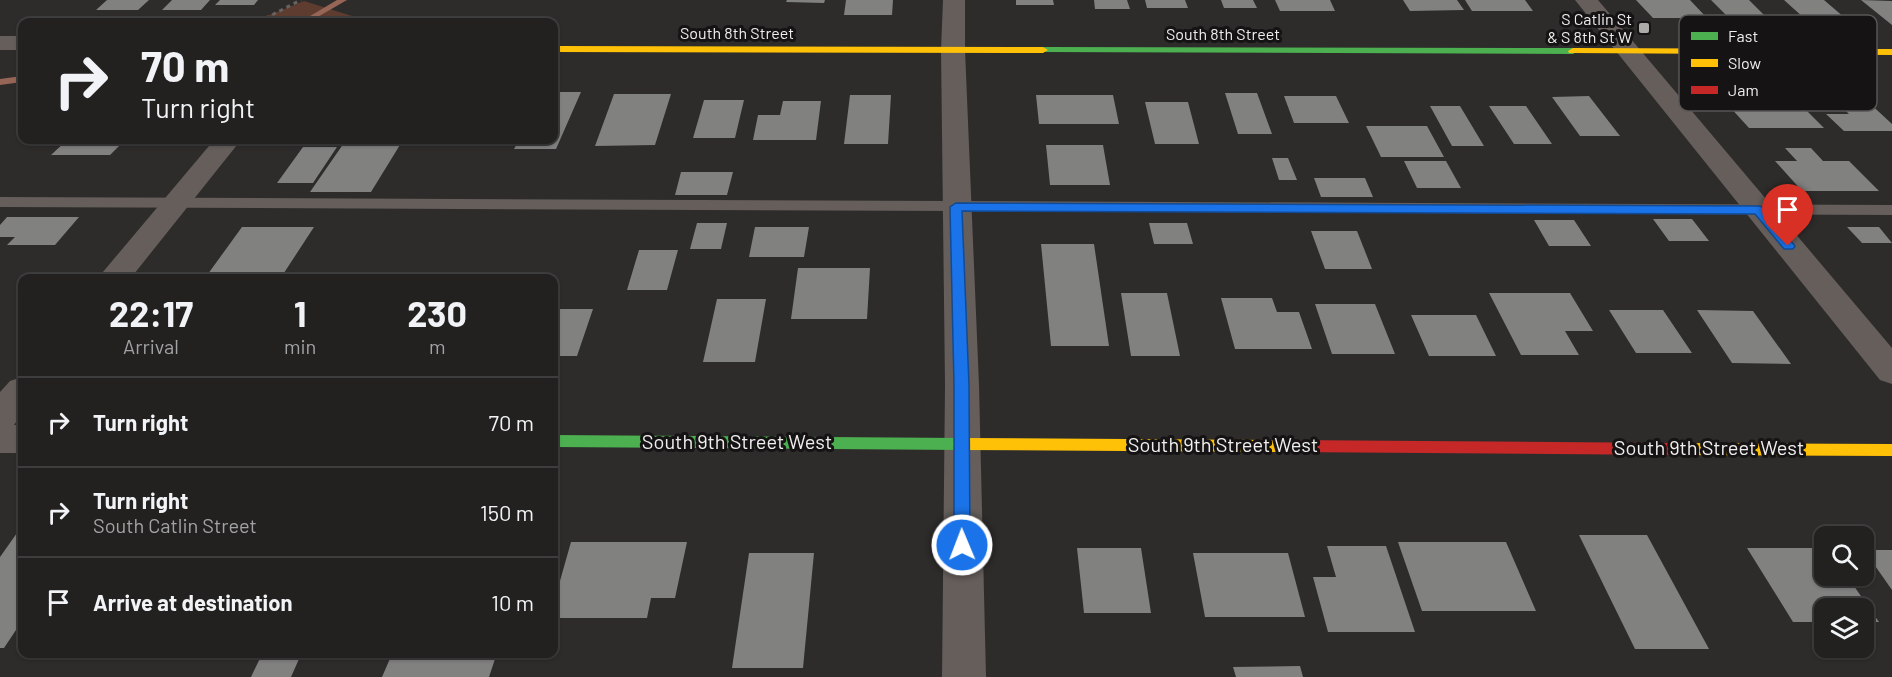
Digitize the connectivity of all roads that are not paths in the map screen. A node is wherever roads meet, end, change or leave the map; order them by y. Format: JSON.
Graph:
{"nodes":[{"id":1,"x":954,"y":0,"type":"edge"},
{"id":2,"x":1586,"y":0,"type":"edge"},
{"id":3,"x":0,"y":43,"type":"edge"},
{"id":4,"x":18,"y":43,"type":"edge"},
{"id":5,"x":558,"y":49,"type":"edge"},
{"id":6,"x":953,"y":50,"type":"junction"},
{"id":7,"x":1630,"y":52,"type":"junction"},
{"id":8,"x":1679,"y":52,"type":"edge"},
{"id":9,"x":225,"y":144,"type":"edge"},
{"id":10,"x":0,"y":202,"type":"edge"},
{"id":11,"x":176,"y":203,"type":"junction"},
{"id":12,"x":956,"y":207,"type":"junction"},
{"id":13,"x":1759,"y":210,"type":"junction"},
{"id":14,"x":1892,"y":210,"type":"edge"},
{"id":15,"x":118,"y":274,"type":"edge"},
{"id":16,"x":1892,"y":371,"type":"edge"},
{"id":17,"x":18,"y":395,"type":"edge"},
{"id":18,"x":0,"y":417,"type":"edge"},
{"id":19,"x":0,"y":439,"type":"edge"},
{"id":20,"x":18,"y":439,"type":"edge"},
{"id":21,"x":558,"y":441,"type":"edge"},
{"id":22,"x":961,"y":443,"type":"junction"},
{"id":23,"x":1892,"y":450,"type":"edge"},
{"id":24,"x":964,"y":677,"type":"edge"}],
"edges":[{"from":1,"to":6,"type":"street"},
{"from":2,"to":7,"type":"street"},
{"from":3,"to":4,"type":"street"},
{"from":5,"to":6,"type":"street","name":"South 8th Street"},
{"from":6,"to":7,"type":"street","name":"South 8th Street"},
{"from":6,"to":12,"type":"street"},
{"from":7,"to":8,"type":"street","name":"South 8th Street"},
{"from":7,"to":13,"type":"street"},
{"from":9,"to":11,"type":"street"},
{"from":10,"to":11,"type":"lane"},
{"from":11,"to":12,"type":"lane"},
{"from":11,"to":15,"type":"street"},
{"from":12,"to":13,"type":"lane"},
{"from":12,"to":22,"type":"street"},
{"from":13,"to":14,"type":"lane"},
{"from":13,"to":16,"type":"street"},
{"from":17,"to":18,"type":"street"},
{"from":19,"to":20,"type":"street"},
{"from":21,"to":22,"type":"street","name":"South 9th Street West"},
{"from":22,"to":23,"type":"street","name":"South 9th Street West"},
{"from":22,"to":24,"type":"street"}]}
